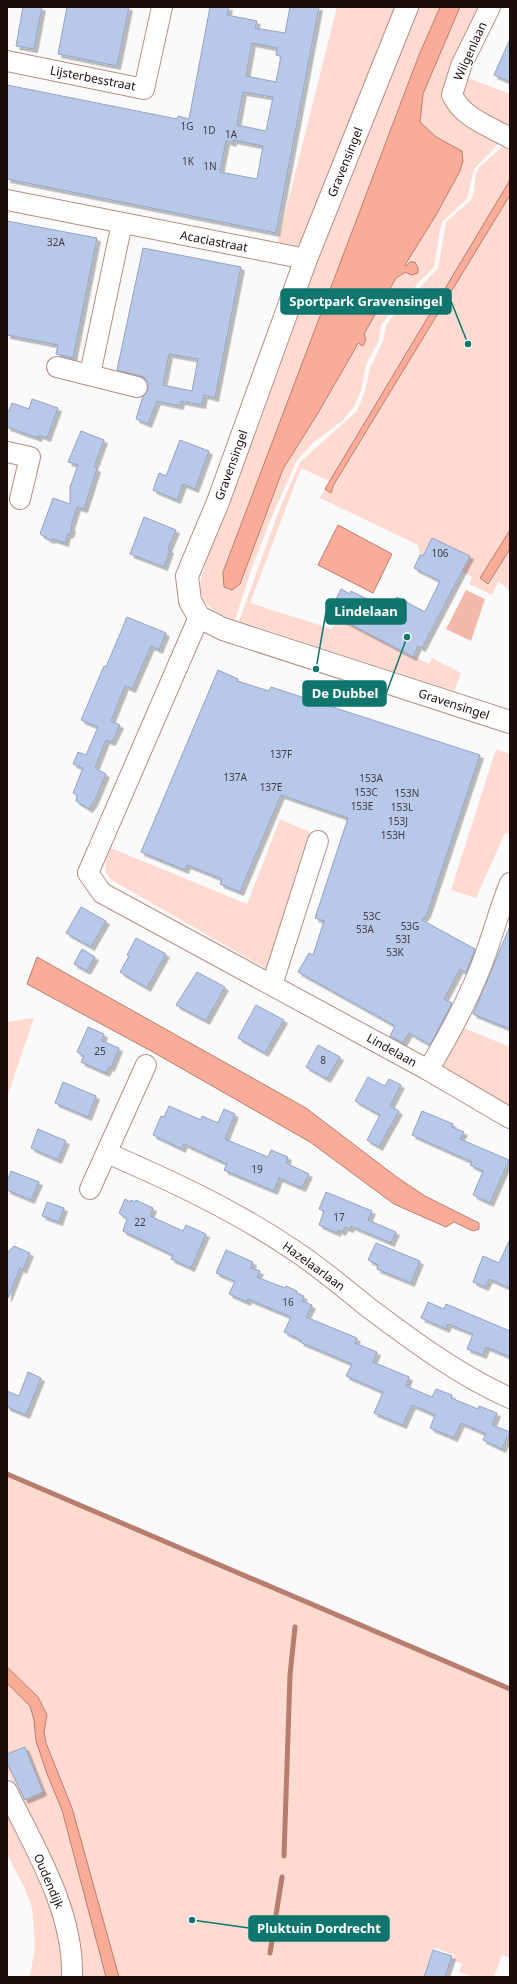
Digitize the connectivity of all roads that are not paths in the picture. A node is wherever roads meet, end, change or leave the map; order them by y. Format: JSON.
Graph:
{"nodes":[{"id":1,"x":162,"y":7,"type":"edge"},
{"id":2,"x":407,"y":7,"type":"edge"},
{"id":3,"x":490,"y":7,"type":"edge"},
{"id":4,"x":7,"y":61,"type":"edge"},
{"id":5,"x":510,"y":138,"type":"edge"},
{"id":6,"x":7,"y":200,"type":"edge"},
{"id":7,"x":122,"y":223,"type":"junction"},
{"id":8,"x":306,"y":259,"type":"junction"},
{"id":9,"x":57,"y":367,"type":"dead end"},
{"id":10,"x":90,"y":374,"type":"junction"},
{"id":11,"x":137,"y":387,"type":"dead end"},
{"id":12,"x":7,"y":452,"type":"edge"},
{"id":13,"x":20,"y":499,"type":"dead end"},
{"id":14,"x":199,"y":617,"type":"junction"},
{"id":15,"x":510,"y":722,"type":"edge"},
{"id":16,"x":318,"y":841,"type":"dead end"},
{"id":17,"x":510,"y":883,"type":"edge"},
{"id":18,"x":272,"y":985,"type":"junction"},
{"id":19,"x":146,"y":1065,"type":"dead end"},
{"id":20,"x":428,"y":1070,"type":"junction"},
{"id":21,"x":510,"y":1118,"type":"edge"},
{"id":22,"x":107,"y":1153,"type":"junction"},
{"id":23,"x":90,"y":1189,"type":"dead end"},
{"id":24,"x":510,"y":1398,"type":"edge"},
{"id":25,"x":7,"y":1792,"type":"edge"},
{"id":26,"x":72,"y":1977,"type":"edge"}],
"edges":[{"from":1,"to":4,"type":"street","name":"Lijsterbesstraat"},
{"from":2,"to":8,"type":"street","name":"Gravensingel"},
{"from":3,"to":5,"type":"street","name":"Wilgenlaan"},
{"from":6,"to":7,"type":"street","name":"Acaciastraat"},
{"from":7,"to":8,"type":"street","name":"Acaciastraat"},
{"from":7,"to":10,"type":"street"},
{"from":8,"to":14,"type":"street","name":"Gravensingel"},
{"from":9,"to":10,"type":"street"},
{"from":10,"to":11,"type":"street"},
{"from":12,"to":13,"type":"street"},
{"from":14,"to":15,"type":"street","name":"Gravensingel"},
{"from":14,"to":18,"type":"street","name":"Lindelaan"},
{"from":16,"to":18,"type":"street"},
{"from":17,"to":20,"type":"street"},
{"from":18,"to":20,"type":"street","name":"Lindelaan"},
{"from":19,"to":22,"type":"street"},
{"from":20,"to":21,"type":"street","name":"Lindelaan"},
{"from":22,"to":23,"type":"street"},
{"from":22,"to":24,"type":"street","name":"Hazelaarlaan"},
{"from":25,"to":26,"type":"street","name":"Oudendijk"}]}
